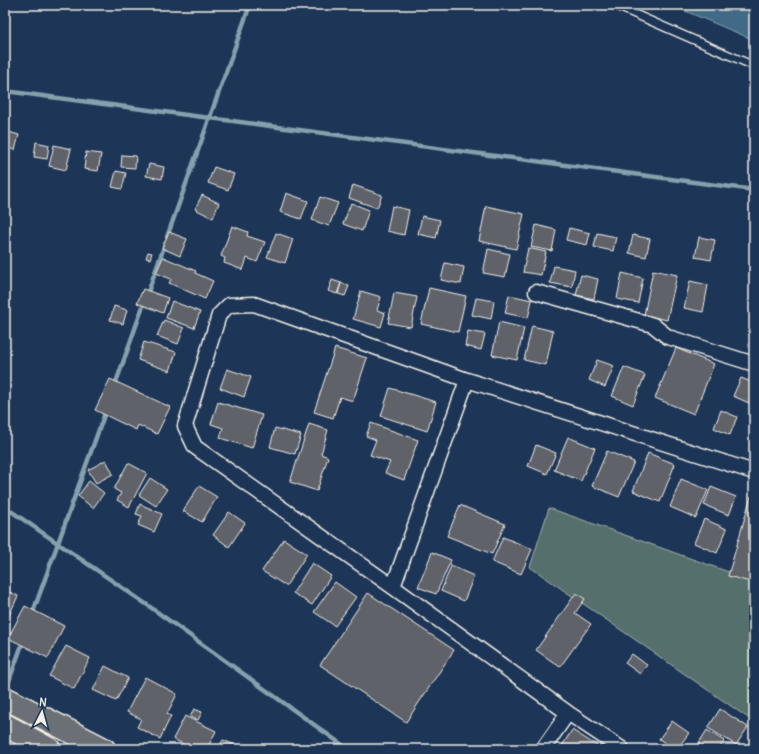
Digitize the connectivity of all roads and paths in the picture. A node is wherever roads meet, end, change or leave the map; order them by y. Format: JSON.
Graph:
{"nodes":[{"id":1,"x":614,"y":5,"type":"edge"},
{"id":2,"x":754,"y":66,"type":"edge"},
{"id":3,"x":536,"y":292,"type":"dead end"},
{"id":4,"x":754,"y":364,"type":"edge"},
{"id":5,"x":467,"y":380,"type":"junction"},
{"id":6,"x":754,"y":472,"type":"edge"},
{"id":7,"x":392,"y":587,"type":"junction"},
{"id":8,"x":5,"y":698,"type":"edge"},
{"id":9,"x":568,"y":713,"type":"junction"},
{"id":10,"x":5,"y":725,"type":"edge"},
{"id":11,"x":49,"y":749,"type":"edge"},
{"id":12,"x":104,"y":749,"type":"edge"},
{"id":13,"x":543,"y":749,"type":"edge"},
{"id":14,"x":622,"y":749,"type":"edge"}],
"edges":[{"from":1,"to":2,"type":"lane"},
{"from":3,"to":4,"type":"street"},
{"from":5,"to":6,"type":"street"},
{"from":5,"to":7,"type":"street"},
{"from":5,"to":7,"type":"street"},
{"from":7,"to":9,"type":"street"},
{"from":8,"to":12,"type":"main road"},
{"from":9,"to":13,"type":"street"},
{"from":9,"to":14,"type":"street"},
{"from":10,"to":11,"type":"main road"}]}
